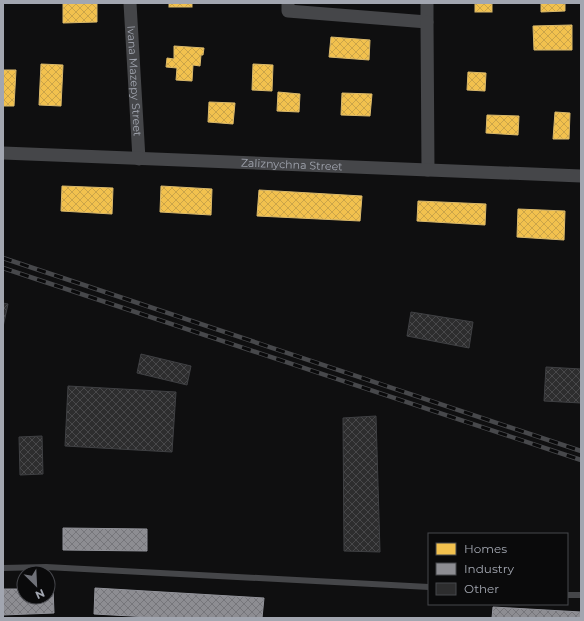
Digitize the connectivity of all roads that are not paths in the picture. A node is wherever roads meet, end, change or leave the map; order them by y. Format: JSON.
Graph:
{"nodes":[{"id":1,"x":130,"y":3,"type":"edge"},
{"id":2,"x":427,"y":3,"type":"edge"},
{"id":3,"x":288,"y":7,"type":"edge"},
{"id":4,"x":427,"y":22,"type":"junction"},
{"id":5,"x":3,"y":153,"type":"edge"},
{"id":6,"x":138,"y":159,"type":"junction"},
{"id":7,"x":428,"y":170,"type":"junction"},
{"id":8,"x":581,"y":176,"type":"edge"},
{"id":9,"x":3,"y":568,"type":"edge"},
{"id":10,"x":428,"y":587,"type":"edge"},
{"id":11,"x":568,"y":594,"type":"edge"},
{"id":12,"x":581,"y":595,"type":"edge"}],
"edges":[{"from":1,"to":6,"type":"street","name":"Ivana Mazepy Street"},
{"from":2,"to":4,"type":"street"},
{"from":3,"to":4,"type":"street"},
{"from":4,"to":7,"type":"street"},
{"from":5,"to":6,"type":"street","name":"Zaliznychna Street"},
{"from":6,"to":7,"type":"street","name":"Zaliznychna Street"},
{"from":7,"to":8,"type":"street","name":"Zaliznychna Street"},
{"from":9,"to":10,"type":"lane"},
{"from":11,"to":12,"type":"lane"}]}
